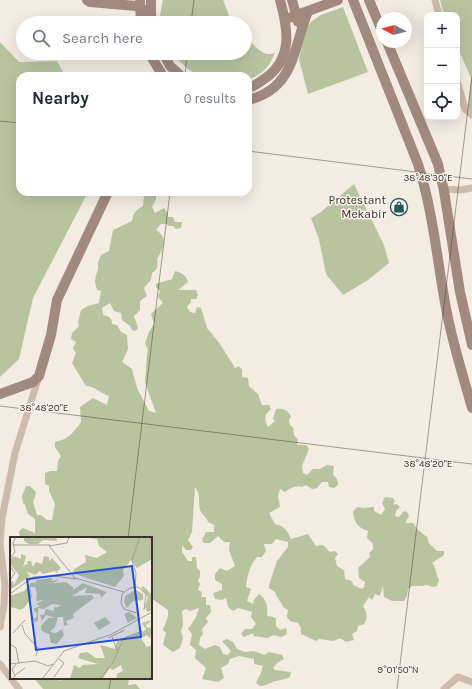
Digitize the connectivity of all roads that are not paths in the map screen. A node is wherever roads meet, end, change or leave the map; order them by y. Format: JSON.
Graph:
{"nodes":[{"id":1,"x":87,"y":0,"type":"edge"},
{"id":2,"x":151,"y":0,"type":"edge"},
{"id":3,"x":280,"y":0,"type":"edge"},
{"id":4,"x":292,"y":0,"type":"edge"},
{"id":5,"x":338,"y":0,"type":"edge"},
{"id":6,"x":353,"y":0,"type":"edge"},
{"id":7,"x":369,"y":0,"type":"edge"},
{"id":8,"x":435,"y":0,"type":"edge"},
{"id":9,"x":140,"y":4,"type":"edge"},
{"id":10,"x":308,"y":11,"type":"junction"},
{"id":11,"x":438,"y":12,"type":"edge"},
{"id":12,"x":297,"y":15,"type":"junction"},
{"id":13,"x":141,"y":16,"type":"edge"},
{"id":14,"x":150,"y":16,"type":"edge"},
{"id":15,"x":152,"y":16,"type":"edge"},
{"id":16,"x":376,"y":17,"type":"edge"},
{"id":17,"x":286,"y":19,"type":"junction"},
{"id":18,"x":300,"y":34,"type":"junction"},
{"id":19,"x":389,"y":48,"type":"edge"},
{"id":20,"x":391,"y":54,"type":"junction"},
{"id":21,"x":154,"y":60,"type":"edge"},
{"id":22,"x":167,"y":60,"type":"edge"},
{"id":23,"x":376,"y":60,"type":"junction"},
{"id":24,"x":170,"y":66,"type":"junction"},
{"id":25,"x":161,"y":72,"type":"edge"},
{"id":26,"x":166,"y":72,"type":"edge"},
{"id":27,"x":177,"y":72,"type":"edge"},
{"id":28,"x":458,"y":84,"type":"edge"},
{"id":29,"x":252,"y":87,"type":"edge"},
{"id":30,"x":252,"y":99,"type":"edge"},
{"id":31,"x":472,"y":115,"type":"edge"},
{"id":32,"x":472,"y":188,"type":"edge"},
{"id":33,"x":444,"y":189,"type":"junction"},
{"id":34,"x":106,"y":196,"type":"edge"},
{"id":35,"x":472,"y":345,"type":"edge"},
{"id":36,"x":40,"y":376,"type":"junction"},
{"id":37,"x":0,"y":394,"type":"edge"},
{"id":38,"x":472,"y":408,"type":"edge"},
{"id":39,"x":0,"y":627,"type":"edge"},
{"id":40,"x":1,"y":666,"type":"edge"},
{"id":41,"x":10,"y":678,"type":"edge"},
{"id":42,"x":11,"y":679,"type":"edge"},
{"id":43,"x":472,"y":682,"type":"edge"},
{"id":44,"x":19,"y":689,"type":"edge"},
{"id":45,"x":444,"y":689,"type":"edge"}],
"edges":[{"from":1,"to":9,"type":"main road"},
{"from":2,"to":15,"type":"main road"},
{"from":3,"to":17,"type":"main road"},
{"from":4,"to":12,"type":"main road"},
{"from":5,"to":10,"type":"main road"},
{"from":6,"to":23,"type":"main road"},
{"from":7,"to":16,"type":"main road"},
{"from":8,"to":11,"type":"street"},
{"from":9,"to":13,"type":"main road"},
{"from":9,"to":14,"type":"main road"},
{"from":10,"to":12,"type":"main road"},
{"from":10,"to":18,"type":"main road"},
{"from":12,"to":17,"type":"main road"},
{"from":12,"to":18,"type":"main road"},
{"from":17,"to":29,"type":"main road"},
{"from":18,"to":30,"type":"main road"},
{"from":19,"to":20,"type":"main road"},
{"from":20,"to":23,"type":"main road"},
{"from":20,"to":33,"type":"main road"},
{"from":21,"to":25,"type":"main road"},
{"from":22,"to":24,"type":"main road"},
{"from":23,"to":38,"type":"main road"},
{"from":24,"to":26,"type":"main road"},
{"from":24,"to":27,"type":"main road"},
{"from":28,"to":31,"type":"street"},
{"from":32,"to":33,"type":"street"},
{"from":33,"to":35,"type":"main road"},
{"from":34,"to":36,"type":"main road"},
{"from":36,"to":37,"type":"main road"},
{"from":36,"to":39,"type":"street"},
{"from":40,"to":41,"type":"street"},
{"from":42,"to":44,"type":"street"},
{"from":43,"to":45,"type":"street"}]}
